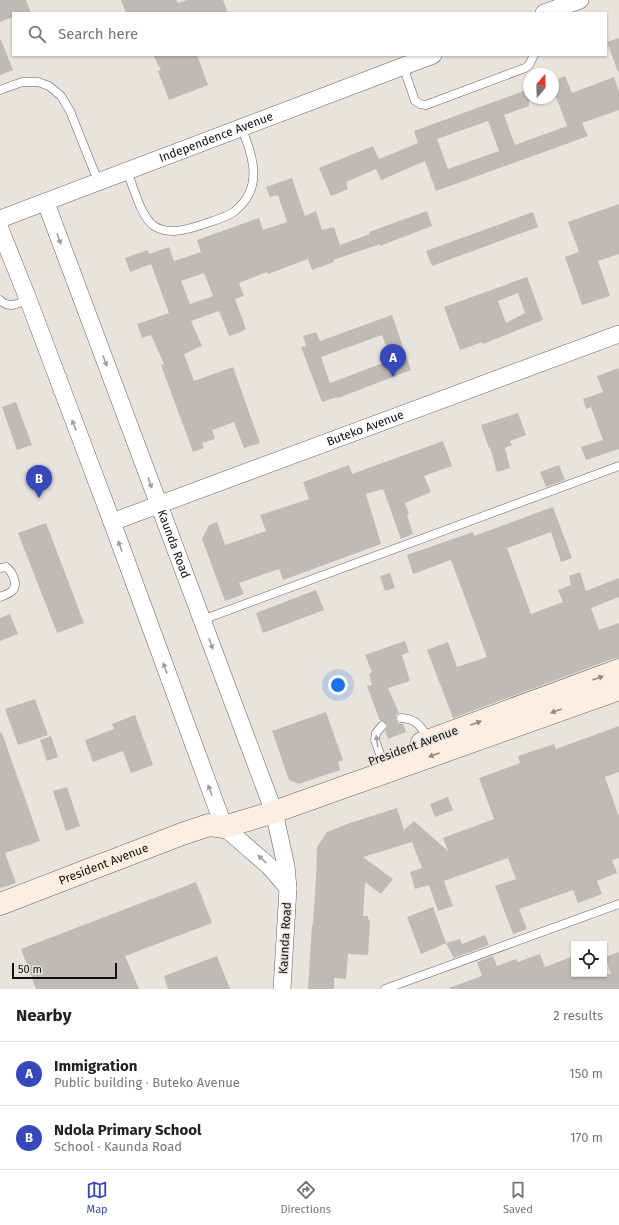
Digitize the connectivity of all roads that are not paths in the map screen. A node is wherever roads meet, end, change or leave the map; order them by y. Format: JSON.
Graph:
{"nodes":[{"id":1,"x":580,"y":0,"type":"edge"},
{"id":2,"x":547,"y":12,"type":"edge"},
{"id":3,"x":430,"y":56,"type":"edge"},
{"id":4,"x":533,"y":56,"type":"edge"},
{"id":5,"x":403,"y":66,"type":"junction"},
{"id":6,"x":0,"y":90,"type":"edge"},
{"id":7,"x":241,"y":127,"type":"junction"},
{"id":8,"x":127,"y":172,"type":"junction"},
{"id":9,"x":98,"y":181,"type":"junction"},
{"id":10,"x":46,"y":203,"type":"junction"},
{"id":11,"x":0,"y":219,"type":"edge"},
{"id":12,"x":0,"y":229,"type":"edge"},
{"id":13,"x":28,"y":299,"type":"junction"},
{"id":14,"x":0,"y":300,"type":"edge"},
{"id":15,"x":619,"y":334,"type":"edge"},
{"id":16,"x":619,"y":466,"type":"edge"},
{"id":17,"x":158,"y":504,"type":"junction"},
{"id":18,"x":112,"y":522,"type":"junction"},
{"id":19,"x":0,"y":568,"type":"edge"},
{"id":20,"x":0,"y":597,"type":"edge"},
{"id":21,"x":202,"y":620,"type":"junction"},
{"id":22,"x":619,"y":670,"type":"edge"},
{"id":23,"x":619,"y":689,"type":"edge"},
{"id":24,"x":401,"y":718,"type":"dead end"},
{"id":25,"x":382,"y":726,"type":"dead end"},
{"id":26,"x":430,"y":740,"type":"junction"},
{"id":27,"x":384,"y":765,"type":"junction"},
{"id":28,"x":271,"y":806,"type":"junction"},
{"id":29,"x":218,"y":823,"type":"junction"},
{"id":30,"x":288,"y":888,"type":"junction"},
{"id":31,"x":0,"y":904,"type":"edge"},
{"id":32,"x":619,"y":904,"type":"edge"},
{"id":33,"x":282,"y":989,"type":"edge"},
{"id":34,"x":385,"y":989,"type":"edge"}],
"edges":[{"from":1,"to":2,"type":"street"},
{"from":3,"to":5,"type":"street","name":"Independence Avenue"},
{"from":4,"to":5,"type":"lane"},
{"from":5,"to":7,"type":"street","name":"Independence Avenue"},
{"from":6,"to":9,"type":"lane"},
{"from":7,"to":8,"type":"street","name":"Independence Avenue"},
{"from":7,"to":8,"type":"lane"},
{"from":8,"to":9,"type":"street","name":"Independence Avenue"},
{"from":9,"to":10,"type":"street","name":"Independence Avenue"},
{"from":10,"to":11,"type":"street","name":"Independence Avenue"},
{"from":10,"to":17,"type":"street","name":"Kaunda Road","one_way":true},
{"from":12,"to":13,"type":"street","name":"Kaunda Road"},
{"from":13,"to":14,"type":"lane"},
{"from":18,"to":13,"type":"street","name":"Kaunda Road","one_way":true},
{"from":15,"to":17,"type":"street","name":"Buteko Avenue"},
{"from":16,"to":21,"type":"lane"},
{"from":17,"to":18,"type":"street","name":"Buteko Avenue"},
{"from":17,"to":21,"type":"street","name":"Kaunda Road"},
{"from":29,"to":18,"type":"street","name":"Kaunda Road","one_way":true},
{"from":19,"to":20,"type":"lane"},
{"from":21,"to":28,"type":"street","name":"Kaunda Road","one_way":true},
{"from":26,"to":22,"type":"main road","name":"President Avenue","one_way":true},
{"from":23,"to":27,"type":"main road","name":"President Avenue","one_way":true},
{"from":24,"to":26,"type":"lane"},
{"from":27,"to":25,"type":"lane","one_way":true},
{"from":26,"to":27,"type":"main road","name":"President Avenue"},
{"from":27,"to":28,"type":"main road","name":"President Avenue"},
{"from":28,"to":29,"type":"main road","name":"President Avenue"},
{"from":28,"to":30,"type":"street","name":"Kaunda Road"},
{"from":30,"to":29,"type":"street","name":"Kaunda Road","one_way":true},
{"from":29,"to":31,"type":"main road","name":"President Avenue"},
{"from":30,"to":33,"type":"street","name":"Kaunda Road"},
{"from":32,"to":34,"type":"lane"}]}
